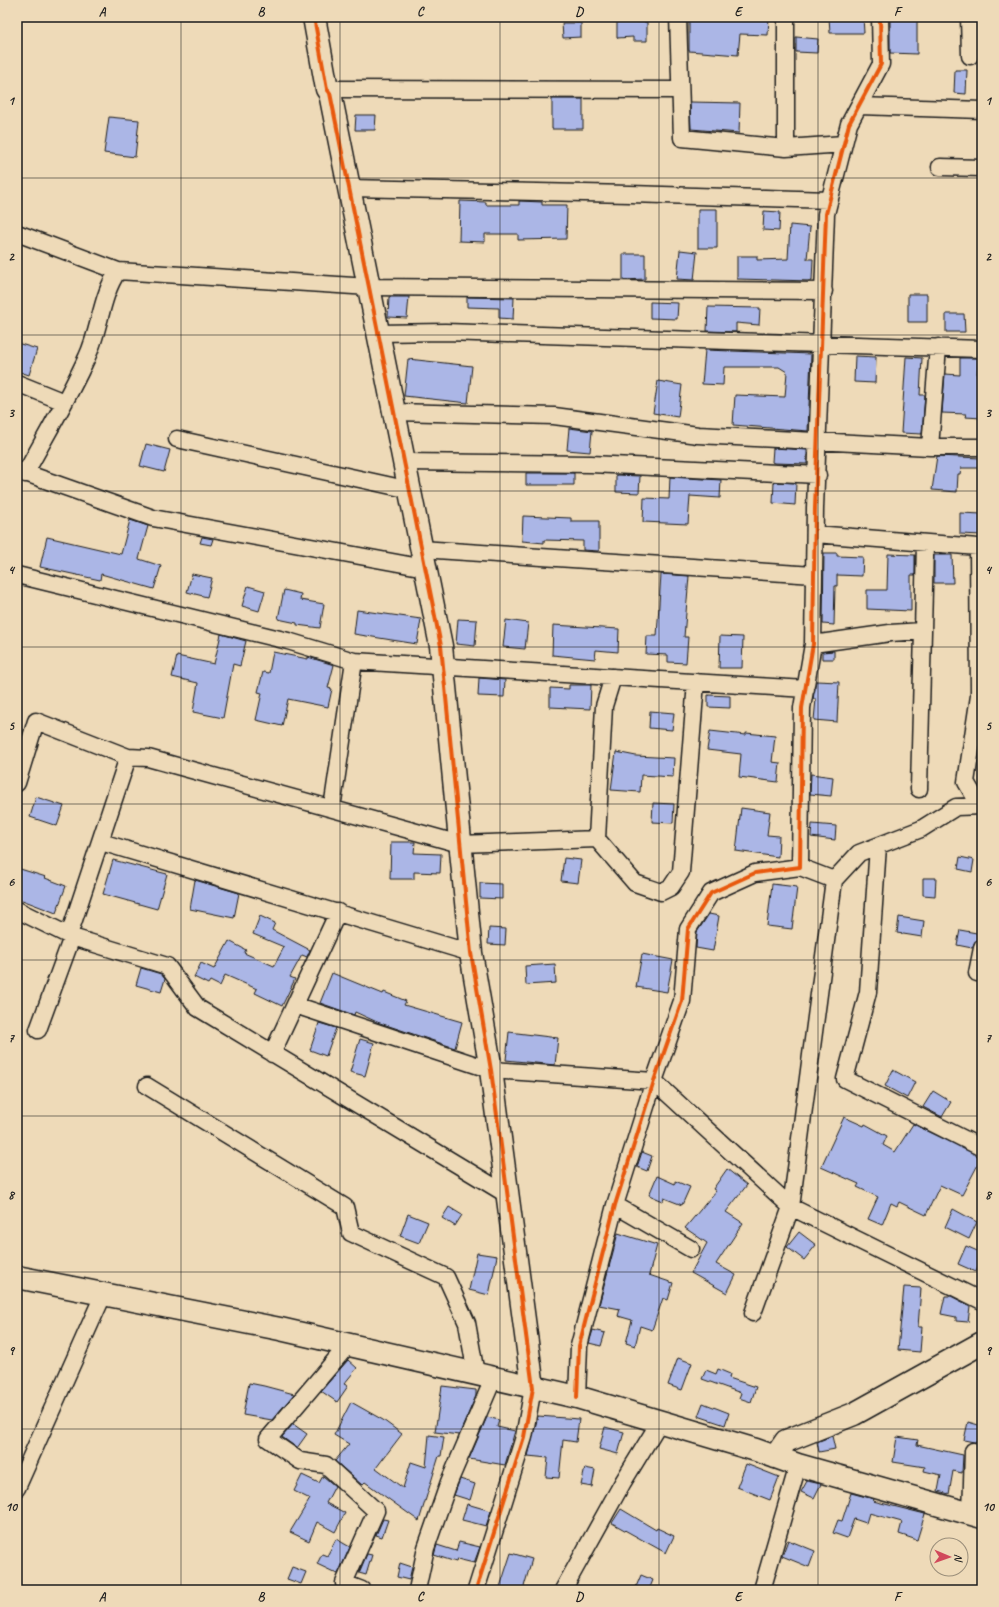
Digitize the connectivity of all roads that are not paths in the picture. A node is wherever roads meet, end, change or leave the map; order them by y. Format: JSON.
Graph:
{"nodes":[{"id":1,"x":314,"y":17,"type":"edge"},
{"id":2,"x":678,"y":17,"type":"edge"},
{"id":3,"x":786,"y":17,"type":"edge"},
{"id":4,"x":880,"y":17,"type":"edge"},
{"id":5,"x":969,"y":17,"type":"edge"},
{"id":6,"x":970,"y":56,"type":"dead end"},
{"id":7,"x":326,"y":89,"type":"junction"},
{"id":8,"x":680,"y":90,"type":"junction"},
{"id":9,"x":859,"y":106,"type":"junction"},
{"id":10,"x":982,"y":110,"type":"edge"},
{"id":11,"x":844,"y":144,"type":"junction"},
{"id":12,"x":786,"y":148,"type":"junction"},
{"id":13,"x":940,"y":167,"type":"dead end"},
{"id":14,"x":982,"y":168,"type":"edge"},
{"id":15,"x":349,"y":188,"type":"junction"},
{"id":16,"x":830,"y":200,"type":"junction"},
{"id":17,"x":17,"y":233,"type":"edge"},
{"id":18,"x":118,"y":271,"type":"junction"},
{"id":19,"x":369,"y":287,"type":"junction"},
{"id":20,"x":824,"y":291,"type":"junction"},
{"id":21,"x":378,"y":333,"type":"junction"},
{"id":22,"x":822,"y":344,"type":"junction"},
{"id":23,"x":938,"y":347,"type":"junction"},
{"id":24,"x":982,"y":349,"type":"edge"},
{"id":25,"x":17,"y":383,"type":"edge"},
{"id":26,"x":64,"y":402,"type":"junction"},
{"id":27,"x":394,"y":412,"type":"junction"},
{"id":28,"x":177,"y":439,"type":"dead end"},
{"id":29,"x":818,"y":441,"type":"junction"},
{"id":30,"x":930,"y":447,"type":"junction"},
{"id":31,"x":982,"y":447,"type":"edge"},
{"id":32,"x":404,"y":462,"type":"junction"},
{"id":33,"x":21,"y":472,"type":"edge"},
{"id":34,"x":818,"y":475,"type":"junction"},
{"id":35,"x":410,"y":490,"type":"junction"},
{"id":36,"x":815,"y":534,"type":"junction"},
{"id":37,"x":925,"y":543,"type":"junction"},
{"id":38,"x":980,"y":547,"type":"edge"},
{"id":39,"x":423,"y":558,"type":"junction"},
{"id":40,"x":17,"y":575,"type":"edge"},
{"id":41,"x":814,"y":575,"type":"junction"},
{"id":42,"x":923,"y":631,"type":"junction"},
{"id":43,"x":813,"y":644,"type":"junction"},
{"id":44,"x":354,"y":661,"type":"junction"},
{"id":45,"x":443,"y":667,"type":"junction"},
{"id":46,"x":613,"y":677,"type":"junction"},
{"id":47,"x":696,"y":682,"type":"junction"},
{"id":48,"x":806,"y":689,"type":"junction"},
{"id":49,"x":128,"y":757,"type":"junction"},
{"id":50,"x":17,"y":783,"type":"edge"},
{"id":51,"x":919,"y":789,"type":"dead end"},
{"id":52,"x":981,"y":806,"type":"edge"},
{"id":53,"x":332,"y":808,"type":"junction"},
{"id":54,"x":597,"y":839,"type":"junction"},
{"id":55,"x":101,"y":842,"type":"junction"},
{"id":56,"x":460,"y":844,"type":"junction"},
{"id":57,"x":878,"y":846,"type":"junction"},
{"id":58,"x":800,"y":867,"type":"junction"},
{"id":59,"x":834,"y":880,"type":"junction"},
{"id":60,"x":17,"y":910,"type":"edge"},
{"id":61,"x":338,"y":912,"type":"junction"},
{"id":62,"x":70,"y":936,"type":"junction"},
{"id":63,"x":982,"y":948,"type":"edge"},
{"id":64,"x":471,"y":952,"type":"junction"},
{"id":65,"x":976,"y":973,"type":"dead end"},
{"id":66,"x":295,"y":1005,"type":"junction"},
{"id":67,"x":38,"y":1030,"type":"dead end"},
{"id":68,"x":272,"y":1054,"type":"junction"},
{"id":69,"x":491,"y":1070,"type":"junction"},
{"id":70,"x":654,"y":1081,"type":"junction"},
{"id":71,"x":147,"y":1086,"type":"dead end"},
{"id":72,"x":982,"y":1148,"type":"edge"},
{"id":73,"x":506,"y":1194,"type":"junction"},
{"id":74,"x":615,"y":1205,"type":"junction"},
{"id":75,"x":791,"y":1207,"type":"junction"},
{"id":76,"x":691,"y":1249,"type":"dead end"},
{"id":77,"x":17,"y":1277,"type":"edge"},
{"id":78,"x":104,"y":1293,"type":"junction"},
{"id":79,"x":982,"y":1301,"type":"edge"},
{"id":80,"x":753,"y":1313,"type":"dead end"},
{"id":81,"x":982,"y":1343,"type":"edge"},
{"id":82,"x":348,"y":1345,"type":"junction"},
{"id":83,"x":527,"y":1348,"type":"junction"},
{"id":84,"x":492,"y":1377,"type":"junction"},
{"id":85,"x":533,"y":1388,"type":"junction"},
{"id":86,"x":577,"y":1398,"type":"junction"},
{"id":87,"x":659,"y":1422,"type":"junction"},
{"id":88,"x":982,"y":1453,"type":"edge"},
{"id":89,"x":775,"y":1457,"type":"junction"},
{"id":90,"x":798,"y":1465,"type":"junction"},
{"id":91,"x":17,"y":1488,"type":"edge"},
{"id":92,"x":976,"y":1516,"type":"edge"},
{"id":93,"x":763,"y":1589,"type":"edge"},
{"id":94,"x":362,"y":1590,"type":"edge"},
{"id":95,"x":417,"y":1590,"type":"edge"},
{"id":96,"x":476,"y":1590,"type":"edge"},
{"id":97,"x":563,"y":1590,"type":"edge"}],
"edges":[{"from":1,"to":7,"type":"street"},
{"from":2,"to":8,"type":"street"},
{"from":3,"to":12,"type":"street"},
{"from":4,"to":9,"type":"street"},
{"from":5,"to":6,"type":"street"},
{"from":7,"to":8,"type":"street"},
{"from":7,"to":15,"type":"street"},
{"from":8,"to":12,"type":"street"},
{"from":9,"to":10,"type":"street"},
{"from":9,"to":11,"type":"street"},
{"from":11,"to":12,"type":"street"},
{"from":11,"to":16,"type":"street"},
{"from":13,"to":14,"type":"street"},
{"from":15,"to":16,"type":"street"},
{"from":15,"to":19,"type":"street"},
{"from":16,"to":20,"type":"street"},
{"from":17,"to":18,"type":"street"},
{"from":18,"to":19,"type":"street"},
{"from":18,"to":26,"type":"street"},
{"from":19,"to":20,"type":"street"},
{"from":19,"to":21,"type":"street"},
{"from":20,"to":22,"type":"street"},
{"from":21,"to":22,"type":"street"},
{"from":21,"to":27,"type":"street"},
{"from":22,"to":23,"type":"street"},
{"from":22,"to":29,"type":"street"},
{"from":23,"to":24,"type":"street"},
{"from":23,"to":30,"type":"street"},
{"from":25,"to":26,"type":"street"},
{"from":26,"to":33,"type":"street"},
{"from":27,"to":29,"type":"street"},
{"from":27,"to":32,"type":"street"},
{"from":28,"to":35,"type":"street"},
{"from":29,"to":30,"type":"street"},
{"from":29,"to":34,"type":"street"},
{"from":30,"to":31,"type":"street"},
{"from":32,"to":34,"type":"street"},
{"from":32,"to":35,"type":"street"},
{"from":33,"to":39,"type":"street"},
{"from":34,"to":36,"type":"street"},
{"from":35,"to":39,"type":"street"},
{"from":36,"to":37,"type":"street"},
{"from":36,"to":41,"type":"street"},
{"from":37,"to":38,"type":"street"},
{"from":37,"to":42,"type":"street"},
{"from":38,"to":52,"type":"street"},
{"from":39,"to":41,"type":"street"},
{"from":39,"to":45,"type":"street"},
{"from":40,"to":44,"type":"street"},
{"from":41,"to":43,"type":"street"},
{"from":42,"to":43,"type":"street"},
{"from":42,"to":51,"type":"street"},
{"from":43,"to":48,"type":"street"},
{"from":44,"to":45,"type":"street"},
{"from":44,"to":53,"type":"street"},
{"from":45,"to":46,"type":"street"},
{"from":45,"to":56,"type":"street"},
{"from":46,"to":47,"type":"street"},
{"from":46,"to":54,"type":"street"},
{"from":47,"to":48,"type":"street"},
{"from":47,"to":54,"type":"street"},
{"from":48,"to":58,"type":"street"},
{"from":49,"to":50,"type":"street"},
{"from":49,"to":53,"type":"street"},
{"from":49,"to":55,"type":"street"},
{"from":52,"to":57,"type":"street"},
{"from":53,"to":56,"type":"street"},
{"from":54,"to":56,"type":"street"},
{"from":55,"to":61,"type":"street"},
{"from":55,"to":62,"type":"street"},
{"from":56,"to":64,"type":"street"},
{"from":57,"to":59,"type":"street"},
{"from":57,"to":72,"type":"street"},
{"from":58,"to":59,"type":"street"},
{"from":58,"to":70,"type":"street"},
{"from":59,"to":75,"type":"street"},
{"from":60,"to":62,"type":"street"},
{"from":61,"to":64,"type":"street"},
{"from":61,"to":66,"type":"street"},
{"from":62,"to":67,"type":"street"},
{"from":62,"to":68,"type":"street"},
{"from":63,"to":65,"type":"street"},
{"from":64,"to":69,"type":"street"},
{"from":66,"to":68,"type":"street"},
{"from":66,"to":69,"type":"street"},
{"from":68,"to":73,"type":"street"},
{"from":69,"to":70,"type":"street"},
{"from":69,"to":73,"type":"street"},
{"from":70,"to":74,"type":"street"},
{"from":70,"to":75,"type":"street"},
{"from":71,"to":84,"type":"street"},
{"from":73,"to":83,"type":"street"},
{"from":74,"to":76,"type":"street"},
{"from":74,"to":86,"type":"street"},
{"from":75,"to":79,"type":"street"},
{"from":75,"to":80,"type":"street"},
{"from":77,"to":78,"type":"street"},
{"from":78,"to":82,"type":"street"},
{"from":78,"to":91,"type":"street"},
{"from":81,"to":89,"type":"street"},
{"from":82,"to":84,"type":"street"},
{"from":82,"to":94,"type":"street"},
{"from":83,"to":84,"type":"street"},
{"from":83,"to":85,"type":"street"},
{"from":84,"to":85,"type":"street"},
{"from":84,"to":95,"type":"street"},
{"from":85,"to":86,"type":"street"},
{"from":85,"to":96,"type":"street"},
{"from":86,"to":87,"type":"street"},
{"from":87,"to":89,"type":"street"},
{"from":87,"to":97,"type":"street"},
{"from":88,"to":92,"type":"street"},
{"from":89,"to":90,"type":"street"},
{"from":90,"to":92,"type":"street"},
{"from":90,"to":93,"type":"street"}]}
